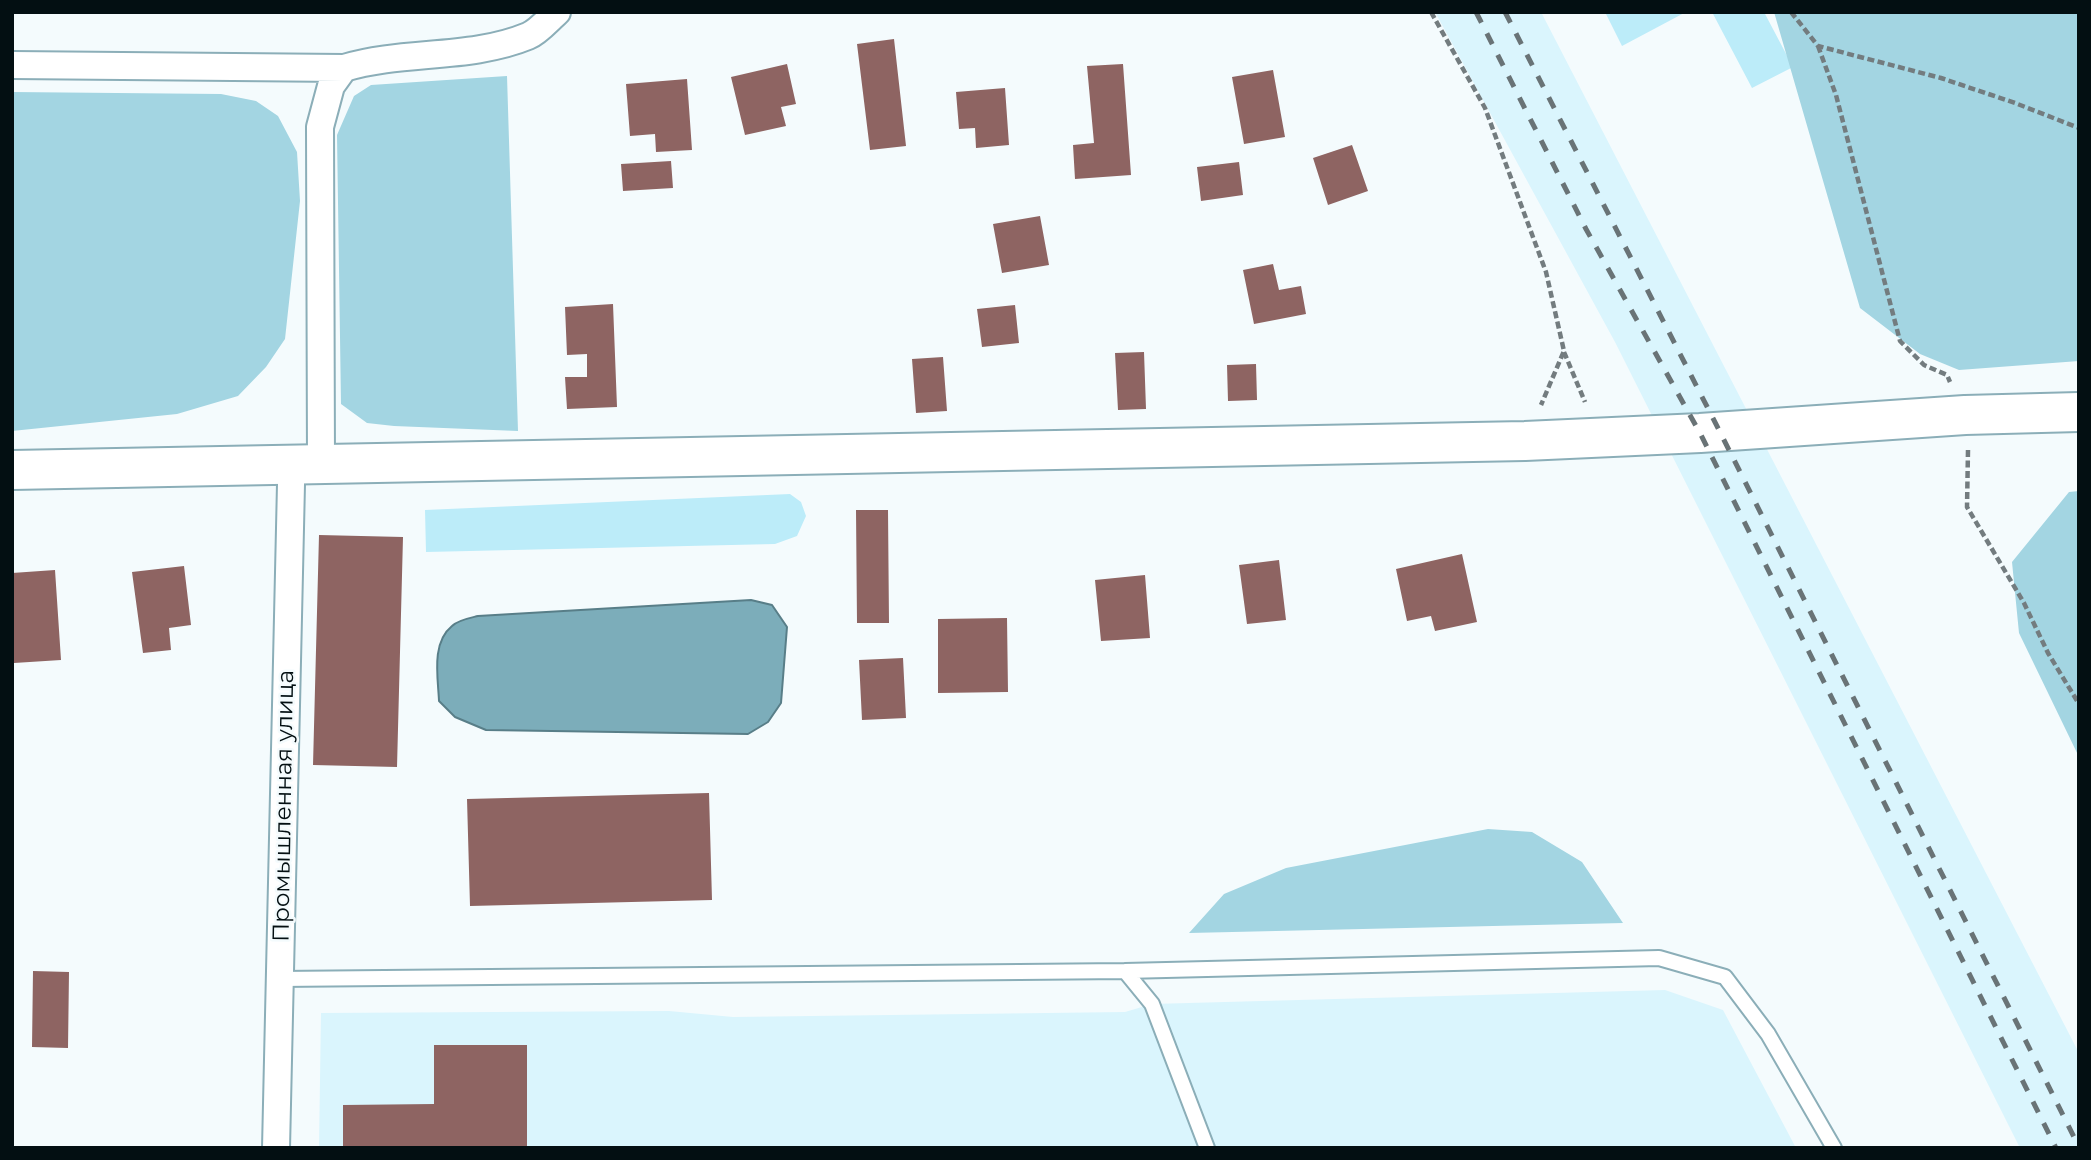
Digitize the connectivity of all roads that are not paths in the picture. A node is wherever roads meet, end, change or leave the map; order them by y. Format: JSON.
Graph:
{"nodes":[{"id":1,"x":557,"y":12,"type":"edge"},
{"id":2,"x":12,"y":65,"type":"edge"},
{"id":3,"x":344,"y":68,"type":"junction"},
{"id":4,"x":2079,"y":412,"type":"edge"},
{"id":5,"x":305,"y":464,"type":"junction"},
{"id":6,"x":12,"y":470,"type":"edge"},
{"id":7,"x":1125,"y":971,"type":"junction"},
{"id":8,"x":279,"y":979,"type":"junction"},
{"id":9,"x":276,"y":1148,"type":"edge"},
{"id":10,"x":1207,"y":1148,"type":"edge"},
{"id":11,"x":1834,"y":1148,"type":"edge"}],
"edges":[{"from":1,"to":3,"type":"street"},
{"from":2,"to":3,"type":"street"},
{"from":3,"to":5,"type":"street","name":"Промышленная улица"},
{"from":4,"to":5,"type":"main road"},
{"from":5,"to":6,"type":"main road"},
{"from":5,"to":8,"type":"street","name":"Промышленная улица"},
{"from":7,"to":8,"type":"lane"},
{"from":7,"to":10,"type":"lane"},
{"from":7,"to":11,"type":"lane"},
{"from":8,"to":9,"type":"street","name":"Промышленная улица"}]}
